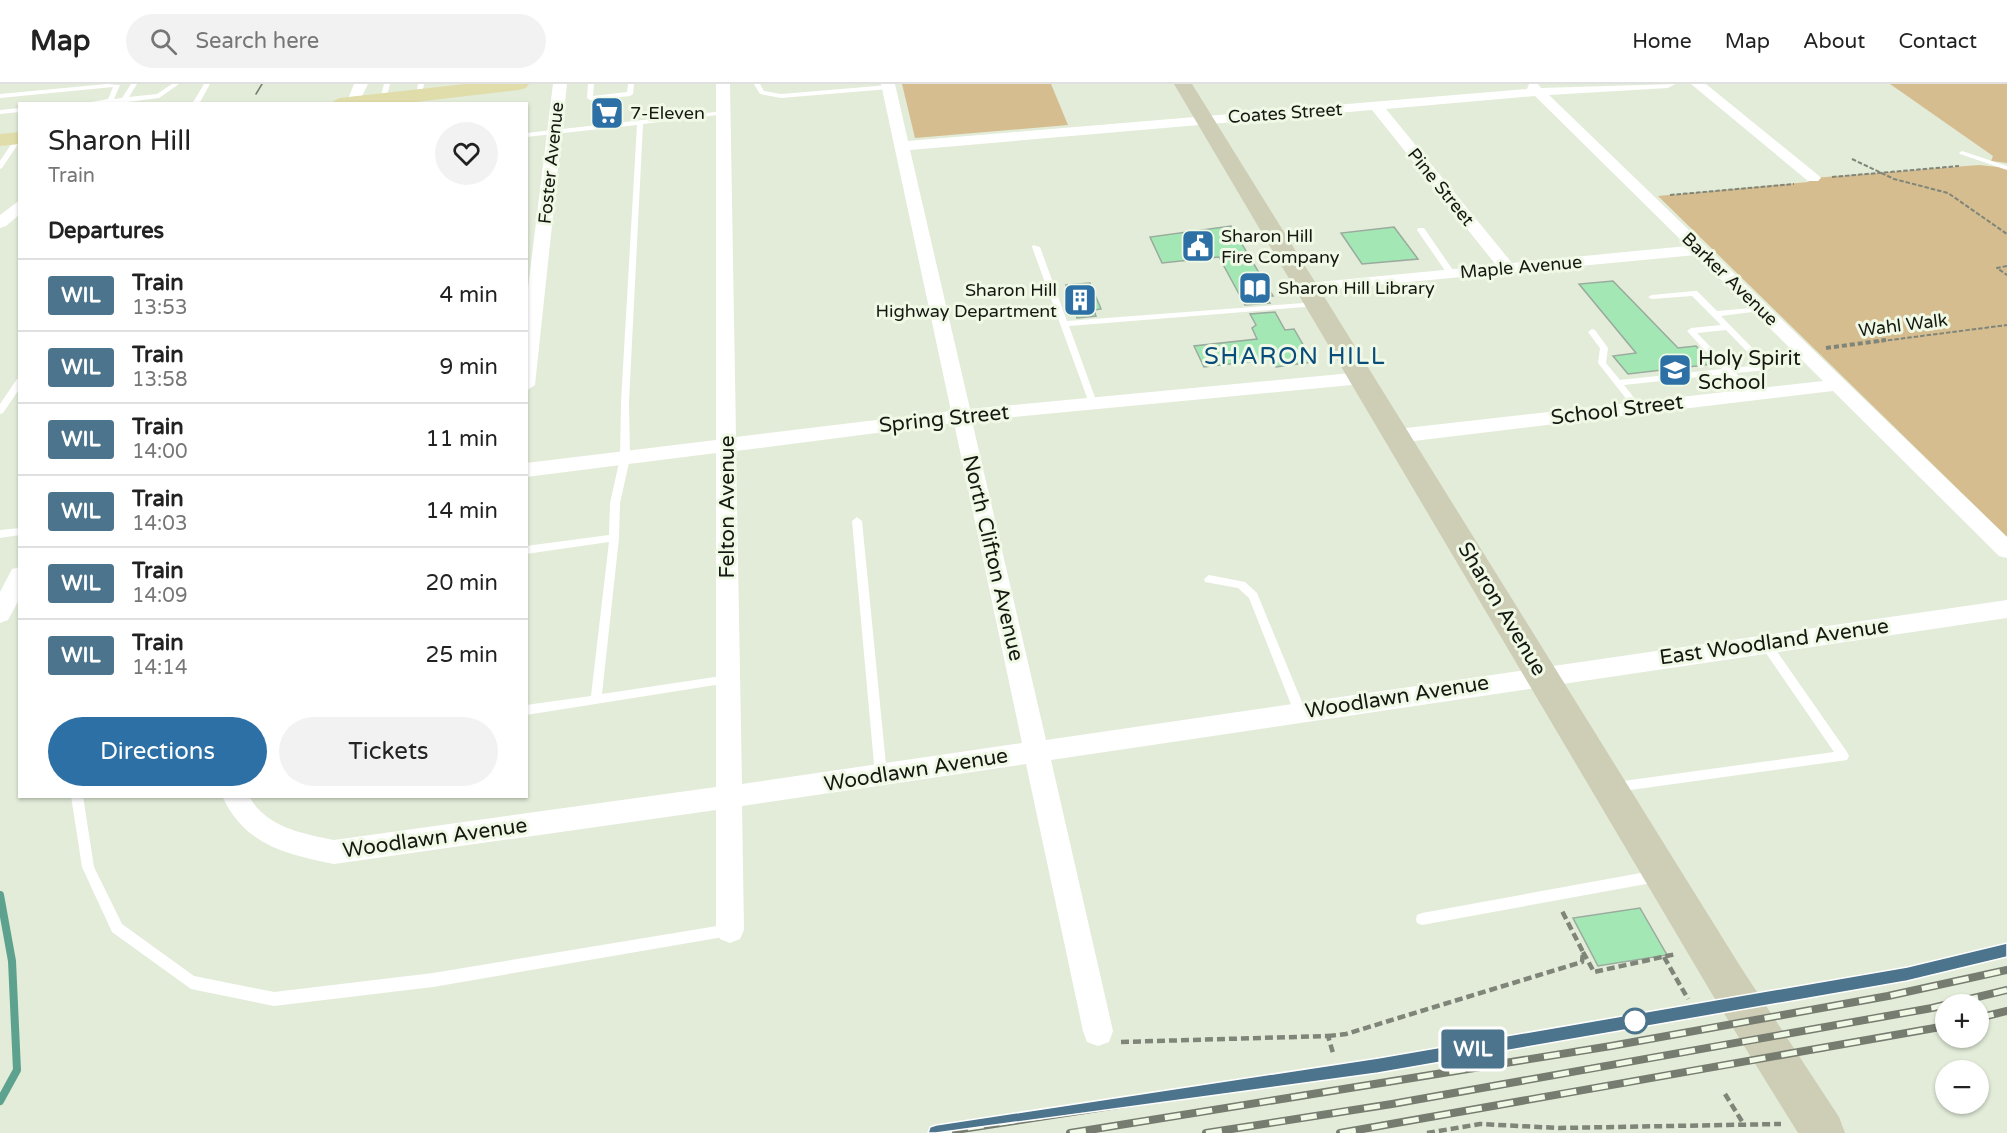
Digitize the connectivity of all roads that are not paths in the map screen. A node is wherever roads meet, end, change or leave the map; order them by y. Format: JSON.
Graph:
{"nodes":[{"id":1,"x":117,"y":84,"type":"edge"},
{"id":2,"x":134,"y":84,"type":"edge"},
{"id":3,"x":176,"y":84,"type":"edge"},
{"id":4,"x":207,"y":84,"type":"edge"},
{"id":5,"x":560,"y":84,"type":"edge"},
{"id":6,"x":591,"y":84,"type":"edge"},
{"id":7,"x":631,"y":84,"type":"edge"},
{"id":8,"x":723,"y":84,"type":"edge"},
{"id":9,"x":757,"y":84,"type":"edge"},
{"id":10,"x":1183,"y":84,"type":"edge"},
{"id":11,"x":1668,"y":84,"type":"edge"},
{"id":12,"x":1698,"y":84,"type":"edge"},
{"id":13,"x":507,"y":85,"type":"edge"},
{"id":14,"x":889,"y":86,"type":"edge"},
{"id":15,"x":1617,"y":86,"type":"edge"},
{"id":16,"x":457,"y":87,"type":"edge"},
{"id":17,"x":1534,"y":88,"type":"edge"},
{"id":18,"x":385,"y":91,"type":"edge"},
{"id":19,"x":415,"y":94,"type":"edge"},
{"id":20,"x":0,"y":96,"type":"edge"},
{"id":21,"x":351,"y":96,"type":"edge"},
{"id":22,"x":125,"y":99,"type":"junction"},
{"id":23,"x":110,"y":102,"type":"edge"},
{"id":24,"x":196,"y":102,"type":"edge"},
{"id":25,"x":1376,"y":106,"type":"junction"},
{"id":26,"x":18,"y":110,"type":"edge"},
{"id":27,"x":0,"y":112,"type":"edge"},
{"id":28,"x":724,"y":113,"type":"junction"},
{"id":29,"x":1204,"y":119,"type":"junction"},
{"id":30,"x":640,"y":122,"type":"junction"},
{"id":31,"x":555,"y":132,"type":"junction"},
{"id":32,"x":528,"y":135,"type":"edge"},
{"id":33,"x":12,"y":139,"type":"edge"},
{"id":34,"x":902,"y":146,"type":"junction"},
{"id":35,"x":1962,"y":153,"type":"dead end"},
{"id":36,"x":0,"y":166,"type":"edge"},
{"id":37,"x":2007,"y":168,"type":"edge"},
{"id":38,"x":1813,"y":178,"type":"dead end"},
{"id":39,"x":18,"y":207,"type":"edge"},
{"id":40,"x":0,"y":223,"type":"edge"},
{"id":41,"x":1421,"y":230,"type":"dead end"},
{"id":42,"x":1036,"y":246,"type":"dead end"},
{"id":43,"x":1700,"y":250,"type":"junction"},
{"id":44,"x":534,"y":256,"type":"edge"},
{"id":45,"x":1507,"y":268,"type":"junction"},
{"id":46,"x":1451,"y":273,"type":"junction"},
{"id":47,"x":1312,"y":296,"type":"junction"},
{"id":48,"x":1652,"y":297,"type":"dead end"},
{"id":49,"x":1760,"y":309,"type":"junction"},
{"id":50,"x":1715,"y":314,"type":"junction"},
{"id":51,"x":1064,"y":324,"type":"junction"},
{"id":52,"x":1728,"y":327,"type":"junction"},
{"id":53,"x":1592,"y":332,"type":"dead end"},
{"id":54,"x":528,"y":353,"type":"edge"},
{"id":55,"x":1729,"y":371,"type":"junction"},
{"id":56,"x":1362,"y":378,"type":"junction"},
{"id":57,"x":1618,"y":383,"type":"junction"},
{"id":58,"x":18,"y":384,"type":"edge"},
{"id":59,"x":1838,"y":385,"type":"junction"},
{"id":60,"x":1750,"y":394,"type":"junction"},
{"id":61,"x":1093,"y":403,"type":"junction"},
{"id":62,"x":1638,"y":408,"type":"junction"},
{"id":63,"x":0,"y":411,"type":"edge"},
{"id":64,"x":962,"y":416,"type":"junction"},
{"id":65,"x":1397,"y":436,"type":"junction"},
{"id":66,"x":726,"y":444,"type":"junction"},
{"id":67,"x":625,"y":458,"type":"junction"},
{"id":68,"x":528,"y":470,"type":"edge"},
{"id":69,"x":857,"y":521,"type":"dead end"},
{"id":70,"x":18,"y":531,"type":"edge"},
{"id":71,"x":0,"y":534,"type":"edge"},
{"id":72,"x":614,"y":538,"type":"junction"},
{"id":73,"x":528,"y":550,"type":"edge"},
{"id":74,"x":2007,"y":550,"type":"edge"},
{"id":75,"x":18,"y":579,"type":"edge"},
{"id":76,"x":1209,"y":579,"type":"dead end"},
{"id":77,"x":2007,"y":609,"type":"edge"},
{"id":78,"x":0,"y":614,"type":"edge"},
{"id":79,"x":1765,"y":643,"type":"junction"},
{"id":80,"x":1542,"y":675,"type":"junction"},
{"id":81,"x":728,"y":679,"type":"junction"},
{"id":82,"x":596,"y":700,"type":"junction"},
{"id":83,"x":528,"y":710,"type":"edge"},
{"id":84,"x":1300,"y":712,"type":"junction"},
{"id":85,"x":1036,"y":752,"type":"junction"},
{"id":86,"x":881,"y":775,"type":"junction"},
{"id":87,"x":1610,"y":788,"type":"junction"},
{"id":88,"x":77,"y":798,"type":"edge"},
{"id":89,"x":235,"y":798,"type":"edge"},
{"id":90,"x":729,"y":798,"type":"junction"},
{"id":91,"x":1663,"y":875,"type":"junction"},
{"id":92,"x":1422,"y":919,"type":"dead end"},
{"id":93,"x":730,"y":930,"type":"joint"},
{"id":94,"x":1098,"y":1031,"type":"road end"},
{"id":95,"x":1810,"y":1131,"type":"edge"}],
"edges":[{"from":1,"to":20,"type":"lane"},
{"from":1,"to":23,"type":"lane"},
{"from":2,"to":22,"type":"lane"},
{"from":3,"to":22,"type":"lane"},
{"from":4,"to":24,"type":"lane"},
{"from":5,"to":31,"type":"street","name":"Foster Avenue"},
{"from":6,"to":7,"type":"lane"},
{"from":8,"to":28,"type":"street","name":"Felton Avenue"},
{"from":9,"to":14,"type":"lane"},
{"from":10,"to":29,"type":"street","name":"Sharon Avenue"},
{"from":11,"to":15,"type":"street","name":"Coates Street"},
{"from":12,"to":38,"type":"street"},
{"from":13,"to":16,"type":"main road"},
{"from":14,"to":34,"type":"street","name":"North Clifton Avenue"},
{"from":15,"to":17,"type":"street","name":"Coates Street"},
{"from":16,"to":19,"type":"main road"},
{"from":17,"to":25,"type":"street","name":"Coates Street"},
{"from":17,"to":43,"type":"street","name":"Barker Avenue"},
{"from":18,"to":19,"type":"main road"},
{"from":18,"to":21,"type":"main road"},
{"from":22,"to":23,"type":"lane"},
{"from":25,"to":29,"type":"street","name":"Coates Street"},
{"from":25,"to":45,"type":"street","name":"Pine Street"},
{"from":26,"to":27,"type":"lane"},
{"from":28,"to":30,"type":"lane"},
{"from":28,"to":66,"type":"street","name":"Felton Avenue"},
{"from":29,"to":34,"type":"street","name":"Coates Street"},
{"from":29,"to":47,"type":"street","name":"Sharon Avenue"},
{"from":30,"to":31,"type":"lane"},
{"from":30,"to":67,"type":"lane"},
{"from":31,"to":32,"type":"lane"},
{"from":31,"to":44,"type":"street","name":"Foster Avenue"},
{"from":33,"to":36,"type":"lane"},
{"from":34,"to":64,"type":"street","name":"North Clifton Avenue"},
{"from":35,"to":37,"type":"lane"},
{"from":39,"to":40,"type":"street"},
{"from":41,"to":46,"type":"lane"},
{"from":42,"to":51,"type":"lane"},
{"from":43,"to":45,"type":"street","name":"Maple Avenue"},
{"from":43,"to":49,"type":"street","name":"Barker Avenue"},
{"from":44,"to":54,"type":"street","name":"Foster Avenue"},
{"from":45,"to":46,"type":"street","name":"Maple Avenue"},
{"from":46,"to":47,"type":"street","name":"Maple Avenue"},
{"from":47,"to":51,"type":"lane"},
{"from":47,"to":56,"type":"street","name":"Sharon Avenue"},
{"from":48,"to":50,"type":"lane"},
{"from":49,"to":50,"type":"lane"},
{"from":49,"to":59,"type":"street","name":"Barker Avenue"},
{"from":50,"to":52,"type":"lane"},
{"from":51,"to":61,"type":"lane"},
{"from":52,"to":55,"type":"lane"},
{"from":52,"to":55,"type":"lane"},
{"from":53,"to":57,"type":"lane"},
{"from":55,"to":57,"type":"lane"},
{"from":55,"to":60,"type":"lane"},
{"from":56,"to":61,"type":"street","name":"Spring Street"},
{"from":56,"to":65,"type":"street","name":"Sharon Avenue"},
{"from":57,"to":62,"type":"lane"},
{"from":58,"to":63,"type":"lane"},
{"from":59,"to":60,"type":"street","name":"School Street"},
{"from":59,"to":74,"type":"street","name":"Barker Avenue"},
{"from":60,"to":62,"type":"street","name":"School Street"},
{"from":61,"to":64,"type":"street","name":"Spring Street"},
{"from":62,"to":65,"type":"street","name":"School Street"},
{"from":64,"to":66,"type":"street","name":"Spring Street"},
{"from":64,"to":85,"type":"street","name":"North Clifton Avenue"},
{"from":65,"to":80,"type":"street","name":"Sharon Avenue"},
{"from":66,"to":67,"type":"street","name":"Spring Street"},
{"from":66,"to":81,"type":"street","name":"Felton Avenue"},
{"from":67,"to":68,"type":"street","name":"Spring Street"},
{"from":67,"to":72,"type":"lane"},
{"from":69,"to":86,"type":"lane"},
{"from":70,"to":71,"type":"lane"},
{"from":72,"to":73,"type":"lane"},
{"from":72,"to":82,"type":"lane"},
{"from":75,"to":78,"type":"street"},
{"from":76,"to":84,"type":"lane"},
{"from":77,"to":79,"type":"street","name":"East Woodland Avenue"},
{"from":79,"to":80,"type":"street","name":"East Woodland Avenue"},
{"from":79,"to":87,"type":"lane"},
{"from":80,"to":84,"type":"street","name":"Woodlawn Avenue"},
{"from":80,"to":87,"type":"street","name":"Sharon Avenue"},
{"from":81,"to":82,"type":"lane"},
{"from":81,"to":90,"type":"street","name":"Felton Avenue"},
{"from":82,"to":83,"type":"lane"},
{"from":84,"to":85,"type":"street","name":"Woodlawn Avenue"},
{"from":85,"to":86,"type":"street","name":"Woodlawn Avenue"},
{"from":85,"to":94,"type":"street","name":"North Clifton Avenue"},
{"from":86,"to":90,"type":"street","name":"Woodlawn Avenue"},
{"from":87,"to":91,"type":"street","name":"Sharon Avenue"},
{"from":88,"to":93,"type":"lane"},
{"from":89,"to":90,"type":"street","name":"Woodlawn Avenue"},
{"from":90,"to":93,"type":"street","name":"Felton Avenue"},
{"from":91,"to":92,"type":"lane"},
{"from":91,"to":95,"type":"street","name":"Sharon Avenue"}]}
